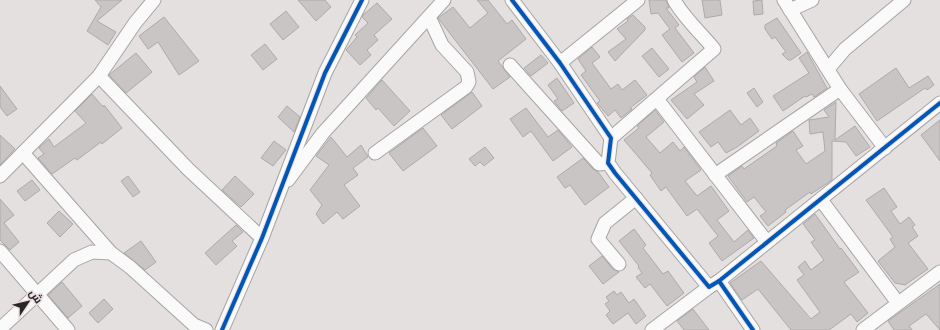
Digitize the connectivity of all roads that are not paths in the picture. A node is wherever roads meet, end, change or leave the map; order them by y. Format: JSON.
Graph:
{"nodes":[{"id":1,"x":154,"y":0,"type":"edge"},
{"id":2,"x":362,"y":0,"type":"edge"},
{"id":3,"x":444,"y":0,"type":"edge"},
{"id":4,"x":512,"y":0,"type":"edge"},
{"id":5,"x":638,"y":0,"type":"edge"},
{"id":6,"x":674,"y":0,"type":"edge"},
{"id":7,"x":812,"y":0,"type":"edge"},
{"id":8,"x":904,"y":0,"type":"edge"},
{"id":9,"x":787,"y":5,"type":"edge"},
{"id":10,"x":429,"y":17,"type":"junction"},
{"id":11,"x":560,"y":63,"type":"junction"},
{"id":12,"x":510,"y":65,"type":"dead end"},
{"id":13,"x":828,"y":69,"type":"junction"},
{"id":14,"x":99,"y":76,"type":"junction"},
{"id":15,"x":840,"y":89,"type":"junction"},
{"id":16,"x":657,"y":99,"type":"junction"},
{"id":17,"x":940,"y":103,"type":"edge"},
{"id":18,"x":612,"y":138,"type":"junction"},
{"id":19,"x":885,"y":148,"type":"junction"},
{"id":20,"x":23,"y":153,"type":"junction"},
{"id":21,"x":376,"y":153,"type":"dead end"},
{"id":22,"x":608,"y":163,"type":"junction"},
{"id":23,"x":715,"y":175,"type":"junction"},
{"id":24,"x":0,"y":176,"type":"edge"},
{"id":25,"x":282,"y":185,"type":"junction"},
{"id":26,"x":636,"y":198,"type":"junction"},
{"id":27,"x":821,"y":200,"type":"junction"},
{"id":28,"x":262,"y":238,"type":"junction"},
{"id":29,"x":767,"y":242,"type":"junction"},
{"id":30,"x":0,"y":251,"type":"edge"},
{"id":31,"x":111,"y":253,"type":"junction"},
{"id":32,"x":618,"y":264,"type":"dead end"},
{"id":33,"x":940,"y":272,"type":"edge"},
{"id":34,"x":714,"y":284,"type":"junction"},
{"id":35,"x":37,"y":293,"type":"junction"},
{"id":36,"x":898,"y":303,"type":"junction"},
{"id":37,"x":879,"y":325,"type":"edge"},
{"id":38,"x":0,"y":329,"type":"edge"},
{"id":39,"x":68,"y":330,"type":"edge"},
{"id":40,"x":206,"y":330,"type":"edge"},
{"id":41,"x":222,"y":330,"type":"edge"},
{"id":42,"x":652,"y":330,"type":"edge"},
{"id":43,"x":752,"y":330,"type":"edge"},
{"id":44,"x":863,"y":330,"type":"edge"}],
"edges":[{"from":1,"to":14,"type":"street"},
{"from":2,"to":25,"type":"street"},
{"from":3,"to":10,"type":"street"},
{"from":4,"to":11,"type":"street"},
{"from":5,"to":11,"type":"street"},
{"from":6,"to":16,"type":"street"},
{"from":7,"to":9,"type":"street"},
{"from":8,"to":13,"type":"street"},
{"from":9,"to":13,"type":"street"},
{"from":10,"to":21,"type":"street"},
{"from":10,"to":25,"type":"street"},
{"from":11,"to":18,"type":"street"},
{"from":12,"to":22,"type":"street"},
{"from":13,"to":15,"type":"street"},
{"from":14,"to":20,"type":"street"},
{"from":14,"to":28,"type":"street"},
{"from":15,"to":19,"type":"street"},
{"from":15,"to":23,"type":"street"},
{"from":16,"to":18,"type":"street"},
{"from":16,"to":23,"type":"street"},
{"from":17,"to":19,"type":"street"},
{"from":18,"to":22,"type":"street"},
{"from":19,"to":27,"type":"street"},
{"from":20,"to":24,"type":"street"},
{"from":20,"to":31,"type":"street"},
{"from":22,"to":26,"type":"street"},
{"from":23,"to":29,"type":"street"},
{"from":25,"to":28,"type":"street"},
{"from":26,"to":32,"type":"street"},
{"from":26,"to":34,"type":"street"},
{"from":27,"to":29,"type":"street"},
{"from":27,"to":36,"type":"street"},
{"from":28,"to":41,"type":"street"},
{"from":29,"to":34,"type":"street"},
{"from":30,"to":35,"type":"street"},
{"from":31,"to":35,"type":"street"},
{"from":31,"to":40,"type":"street"},
{"from":33,"to":36,"type":"street"},
{"from":34,"to":42,"type":"street"},
{"from":34,"to":43,"type":"street"},
{"from":35,"to":38,"type":"street"},
{"from":35,"to":39,"type":"street"},
{"from":36,"to":37,"type":"street"},
{"from":37,"to":44,"type":"street"}]}
